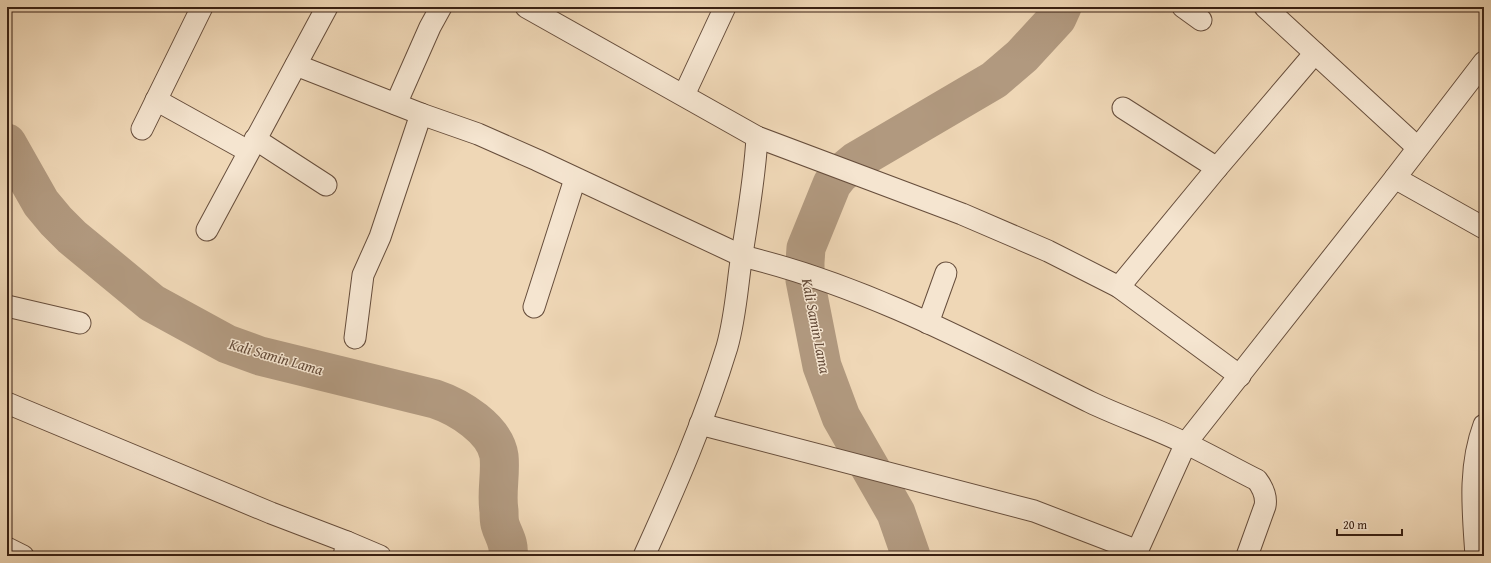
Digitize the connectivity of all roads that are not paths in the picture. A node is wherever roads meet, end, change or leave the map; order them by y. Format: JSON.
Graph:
{"nodes":[{"id":1,"x":202,"y":7,"type":"edge"},
{"id":2,"x":327,"y":7,"type":"edge"},
{"id":3,"x":441,"y":7,"type":"edge"},
{"id":4,"x":526,"y":7,"type":"edge"},
{"id":5,"x":725,"y":7,"type":"edge"},
{"id":6,"x":1183,"y":7,"type":"edge"},
{"id":7,"x":1265,"y":7,"type":"edge"},
{"id":8,"x":1201,"y":20,"type":"dead end"},
{"id":9,"x":1315,"y":53,"type":"junction"},
{"id":10,"x":1484,"y":62,"type":"edge"},
{"id":11,"x":296,"y":65,"type":"junction"},
{"id":12,"x":684,"y":95,"type":"junction"},
{"id":13,"x":156,"y":100,"type":"junction"},
{"id":14,"x":396,"y":104,"type":"junction"},
{"id":15,"x":1123,"y":108,"type":"dead end"},
{"id":16,"x":421,"y":114,"type":"junction"},
{"id":17,"x":142,"y":129,"type":"dead end"},
{"id":18,"x":757,"y":136,"type":"junction"},
{"id":19,"x":251,"y":145,"type":"junction"},
{"id":20,"x":1417,"y":147,"type":"junction"},
{"id":21,"x":1217,"y":168,"type":"junction"},
{"id":22,"x":576,"y":178,"type":"junction"},
{"id":23,"x":1394,"y":178,"type":"junction"},
{"id":24,"x":326,"y":185,"type":"dead end"},
{"id":25,"x":1484,"y":228,"type":"edge"},
{"id":26,"x":207,"y":230,"type":"dead end"},
{"id":27,"x":742,"y":256,"type":"junction"},
{"id":28,"x":946,"y":274,"type":"dead end"},
{"id":29,"x":1119,"y":287,"type":"junction"},
{"id":30,"x":7,"y":306,"type":"edge"},
{"id":31,"x":534,"y":307,"type":"dead end"},
{"id":32,"x":80,"y":323,"type":"dead end"},
{"id":33,"x":928,"y":323,"type":"junction"},
{"id":34,"x":355,"y":338,"type":"dead end"},
{"id":35,"x":1240,"y":376,"type":"junction"},
{"id":36,"x":7,"y":403,"type":"edge"},
{"id":37,"x":700,"y":424,"type":"junction"},
{"id":38,"x":1484,"y":426,"type":"edge"},
{"id":39,"x":1186,"y":443,"type":"junction"},
{"id":40,"x":345,"y":549,"type":"edge"},
{"id":41,"x":1136,"y":554,"type":"edge"},
{"id":42,"x":380,"y":556,"type":"edge"},
{"id":43,"x":644,"y":556,"type":"edge"},
{"id":44,"x":1247,"y":556,"type":"edge"},
{"id":45,"x":1476,"y":556,"type":"edge"}],
"edges":[{"from":1,"to":13,"type":"street"},
{"from":2,"to":11,"type":"street"},
{"from":3,"to":14,"type":"street"},
{"from":4,"to":12,"type":"street"},
{"from":5,"to":12,"type":"street"},
{"from":6,"to":8,"type":"street"},
{"from":7,"to":9,"type":"street"},
{"from":9,"to":20,"type":"street"},
{"from":9,"to":21,"type":"street"},
{"from":10,"to":20,"type":"street"},
{"from":11,"to":14,"type":"street"},
{"from":11,"to":19,"type":"street"},
{"from":12,"to":18,"type":"street"},
{"from":13,"to":17,"type":"street"},
{"from":13,"to":19,"type":"street"},
{"from":14,"to":16,"type":"street"},
{"from":15,"to":21,"type":"street"},
{"from":16,"to":22,"type":"street"},
{"from":16,"to":34,"type":"street"},
{"from":18,"to":27,"type":"street"},
{"from":18,"to":29,"type":"street"},
{"from":19,"to":24,"type":"street"},
{"from":19,"to":26,"type":"street"},
{"from":20,"to":23,"type":"street"},
{"from":21,"to":29,"type":"street"},
{"from":22,"to":27,"type":"street"},
{"from":22,"to":31,"type":"street"},
{"from":23,"to":25,"type":"street"},
{"from":23,"to":35,"type":"street"},
{"from":27,"to":33,"type":"street"},
{"from":27,"to":37,"type":"street"},
{"from":28,"to":33,"type":"street"},
{"from":29,"to":35,"type":"street"},
{"from":30,"to":32,"type":"street"},
{"from":33,"to":39,"type":"street"},
{"from":35,"to":39,"type":"street"},
{"from":36,"to":40,"type":"street"},
{"from":37,"to":41,"type":"street"},
{"from":37,"to":43,"type":"street"},
{"from":38,"to":45,"type":"street"},
{"from":39,"to":41,"type":"street"},
{"from":39,"to":44,"type":"street"},
{"from":40,"to":42,"type":"street"}]}
